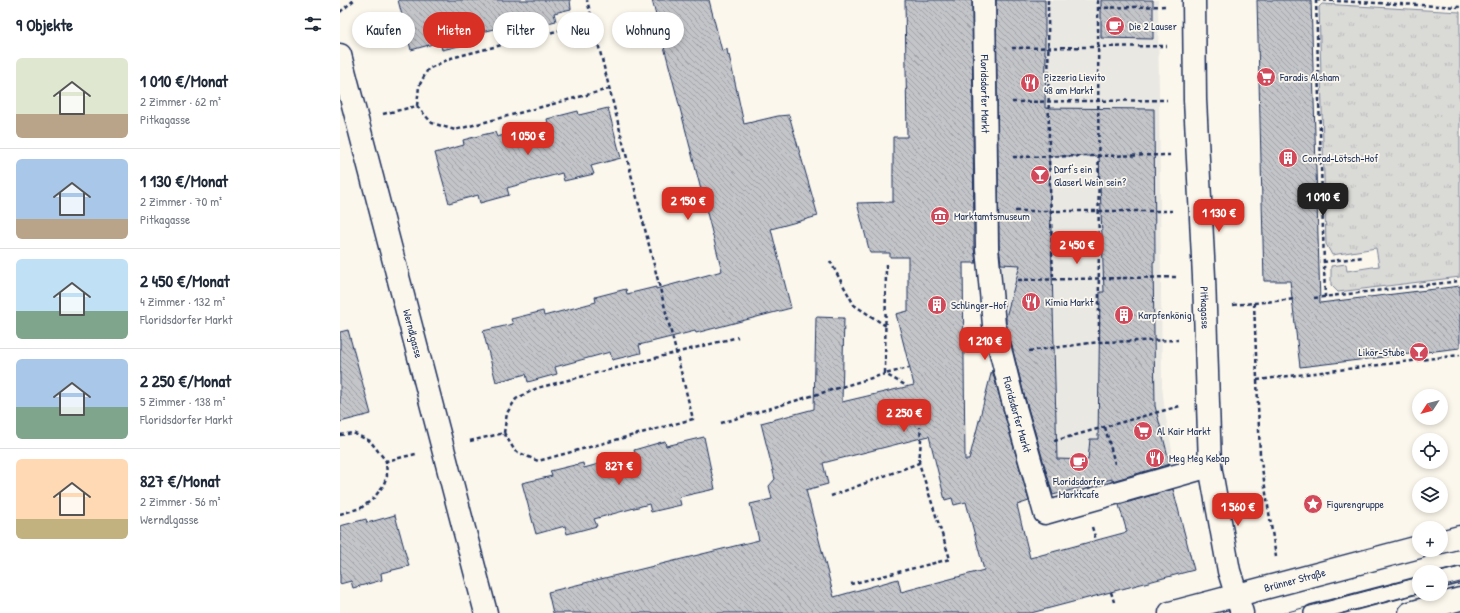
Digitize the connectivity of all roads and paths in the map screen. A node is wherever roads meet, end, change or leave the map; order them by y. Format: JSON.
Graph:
{"nodes":[{"id":1,"x":354,"y":0,"type":"edge"},
{"id":2,"x":587,"y":0,"type":"edge"},
{"id":3,"x":984,"y":0,"type":"edge"},
{"id":4,"x":1048,"y":0,"type":"edge"},
{"id":5,"x":1098,"y":0,"type":"edge"},
{"id":6,"x":1316,"y":0,"type":"edge"},
{"id":7,"x":1194,"y":2,"type":"edge"},
{"id":8,"x":1460,"y":7,"type":"edge"},
{"id":9,"x":1098,"y":8,"type":"junction"},
{"id":10,"x":340,"y":12,"type":"edge"},
{"id":11,"x":590,"y":12,"type":"edge"},
{"id":12,"x":557,"y":31,"type":"edge"},
{"id":13,"x":1195,"y":46,"type":"junction"},
{"id":14,"x":1099,"y":47,"type":"junction"},
{"id":15,"x":599,"y":48,"type":"edge"},
{"id":16,"x":985,"y":48,"type":"junction"},
{"id":17,"x":1049,"y":48,"type":"junction"},
{"id":18,"x":340,"y":55,"type":"edge"},
{"id":19,"x":609,"y":89,"type":"junction"},
{"id":20,"x":1196,"y":100,"type":"junction"},
{"id":21,"x":1098,"y":101,"type":"junction"},
{"id":22,"x":986,"y":102,"type":"junction"},
{"id":23,"x":1049,"y":102,"type":"junction"},
{"id":24,"x":417,"y":106,"type":"junction"},
{"id":25,"x":357,"y":120,"type":"junction"},
{"id":26,"x":1197,"y":155,"type":"junction"},
{"id":27,"x":1049,"y":156,"type":"junction"},
{"id":28,"x":1098,"y":156,"type":"junction"},
{"id":29,"x":986,"y":157,"type":"junction"},
{"id":30,"x":1200,"y":210,"type":"junction"},
{"id":31,"x":987,"y":211,"type":"junction"},
{"id":32,"x":1050,"y":211,"type":"junction"},
{"id":33,"x":1364,"y":257,"type":"dead end"},
{"id":34,"x":830,"y":261,"type":"dead end"},
{"id":35,"x":1323,"y":262,"type":"junction"},
{"id":36,"x":886,"y":264,"type":"dead end"},
{"id":37,"x":1204,"y":277,"type":"junction"},
{"id":38,"x":1100,"y":278,"type":"junction"},
{"id":39,"x":1053,"y":279,"type":"junction"},
{"id":40,"x":990,"y":280,"type":"junction"},
{"id":41,"x":1460,"y":281,"type":"edge"},
{"id":42,"x":1325,"y":297,"type":"junction"},
{"id":43,"x":1314,"y":298,"type":"dead end"},
{"id":44,"x":1296,"y":299,"type":"dead end"},
{"id":45,"x":1254,"y":303,"type":"junction"},
{"id":46,"x":1205,"y":307,"type":"junction"},
{"id":47,"x":886,"y":327,"type":"junction"},
{"id":48,"x":738,"y":337,"type":"dead end"},
{"id":49,"x":1206,"y":339,"type":"junction"},
{"id":50,"x":1100,"y":342,"type":"junction"},
{"id":51,"x":676,"y":352,"type":"junction"},
{"id":52,"x":1001,"y":355,"type":"junction"},
{"id":53,"x":1460,"y":355,"type":"edge"},
{"id":54,"x":909,"y":368,"type":"dead end"},
{"id":55,"x":885,"y":374,"type":"junction"},
{"id":56,"x":1257,"y":380,"type":"junction"},
{"id":57,"x":907,"y":386,"type":"dead end"},
{"id":58,"x":1208,"y":399,"type":"junction"},
{"id":59,"x":720,"y":423,"type":"dead end"},
{"id":60,"x":920,"y":427,"type":"dead end"},
{"id":61,"x":1105,"y":427,"type":"junction"},
{"id":62,"x":504,"y":433,"type":"junction"},
{"id":63,"x":340,"y":435,"type":"edge"},
{"id":64,"x":442,"y":448,"type":"junction"},
{"id":65,"x":1026,"y":448,"type":"junction"},
{"id":66,"x":386,"y":461,"type":"junction"},
{"id":67,"x":919,"y":463,"type":"junction"},
{"id":68,"x":1210,"y":466,"type":"junction"},
{"id":69,"x":1122,"y":491,"type":"junction"},
{"id":70,"x":831,"y":496,"type":"dead end"},
{"id":71,"x":340,"y":514,"type":"edge"},
{"id":72,"x":1460,"y":537,"type":"edge"},
{"id":73,"x":1448,"y":540,"type":"edge"},
{"id":74,"x":1412,"y":549,"type":"edge"},
{"id":75,"x":1277,"y":560,"type":"dead end"},
{"id":76,"x":1460,"y":575,"type":"edge"},
{"id":77,"x":1448,"y":578,"type":"edge"},
{"id":78,"x":851,"y":584,"type":"dead end"},
{"id":79,"x":1412,"y":587,"type":"edge"},
{"id":80,"x":1111,"y":592,"type":"dead end"},
{"id":81,"x":1460,"y":599,"type":"edge"},
{"id":82,"x":1114,"y":602,"type":"dead end"},
{"id":83,"x":1239,"y":604,"type":"edge"},
{"id":84,"x":486,"y":613,"type":"edge"},
{"id":85,"x":1170,"y":613,"type":"edge"},
{"id":86,"x":1312,"y":613,"type":"edge"},
{"id":87,"x":1410,"y":613,"type":"edge"}],
"edges":[{"from":1,"to":10,"type":"path"},
{"from":2,"to":11,"type":"path"},
{"from":3,"to":16,"type":"street","name":"Floridsdorfer Markt"},
{"from":4,"to":17,"type":"path"},
{"from":5,"to":9,"type":"path"},
{"from":6,"to":8,"type":"path"},
{"from":6,"to":35,"type":"path"},
{"from":7,"to":9,"type":"path"},
{"from":7,"to":13,"type":"street","name":"Pitkagasse"},
{"from":9,"to":14,"type":"path"},
{"from":12,"to":24,"type":"path"},
{"from":13,"to":14,"type":"path"},
{"from":13,"to":20,"type":"street","name":"Pitkagasse"},
{"from":14,"to":17,"type":"path"},
{"from":14,"to":21,"type":"path"},
{"from":15,"to":19,"type":"path"},
{"from":16,"to":17,"type":"path"},
{"from":16,"to":22,"type":"street","name":"Floridsdorfer Markt"},
{"from":17,"to":23,"type":"path"},
{"from":18,"to":25,"type":"street","name":"Werndlgasse"},
{"from":19,"to":24,"type":"path"},
{"from":19,"to":51,"type":"path"},
{"from":20,"to":21,"type":"path"},
{"from":20,"to":26,"type":"street","name":"Pitkagasse"},
{"from":21,"to":23,"type":"path"},
{"from":21,"to":28,"type":"path"},
{"from":22,"to":23,"type":"path"},
{"from":22,"to":29,"type":"street","name":"Floridsdorfer Markt"},
{"from":23,"to":27,"type":"path"},
{"from":24,"to":25,"type":"path"},
{"from":25,"to":64,"type":"street","name":"Werndlgasse"},
{"from":26,"to":28,"type":"path"},
{"from":26,"to":30,"type":"street","name":"Pitkagasse"},
{"from":27,"to":28,"type":"path"},
{"from":27,"to":29,"type":"path"},
{"from":27,"to":32,"type":"path"},
{"from":28,"to":38,"type":"path"},
{"from":29,"to":31,"type":"street","name":"Floridsdorfer Markt"},
{"from":30,"to":32,"type":"path"},
{"from":30,"to":37,"type":"street","name":"Pitkagasse"},
{"from":31,"to":32,"type":"path"},
{"from":31,"to":40,"type":"street","name":"Floridsdorfer Markt"},
{"from":32,"to":39,"type":"path"},
{"from":33,"to":35,"type":"path"},
{"from":34,"to":47,"type":"path"},
{"from":35,"to":42,"type":"path"},
{"from":36,"to":47,"type":"path"},
{"from":37,"to":38,"type":"path"},
{"from":37,"to":46,"type":"street","name":"Pitkagasse"},
{"from":38,"to":39,"type":"path"},
{"from":38,"to":50,"type":"path"},
{"from":39,"to":40,"type":"path"},
{"from":40,"to":52,"type":"street","name":"Floridsdorfer Markt"},
{"from":41,"to":42,"type":"path"},
{"from":42,"to":43,"type":"path"},
{"from":44,"to":45,"type":"path"},
{"from":45,"to":46,"type":"path"},
{"from":45,"to":56,"type":"path"},
{"from":46,"to":49,"type":"street","name":"Pitkagasse"},
{"from":47,"to":55,"type":"path"},
{"from":48,"to":51,"type":"path"},
{"from":49,"to":50,"type":"path"},
{"from":49,"to":58,"type":"street","name":"Pitkagasse"},
{"from":50,"to":52,"type":"path"},
{"from":51,"to":62,"type":"path"},
{"from":51,"to":62,"type":"path"},
{"from":52,"to":65,"type":"street","name":"Floridsdorfer Markt"},
{"from":53,"to":56,"type":"path"},
{"from":54,"to":55,"type":"path"},
{"from":55,"to":57,"type":"path"},
{"from":55,"to":59,"type":"path"},
{"from":56,"to":75,"type":"path"},
{"from":58,"to":61,"type":"path"},
{"from":58,"to":68,"type":"street","name":"Pitkagasse"},
{"from":60,"to":67,"type":"path"},
{"from":61,"to":65,"type":"path"},
{"from":61,"to":69,"type":"path"},
{"from":62,"to":64,"type":"path"},
{"from":63,"to":66,"type":"path"},
{"from":64,"to":66,"type":"path"},
{"from":64,"to":84,"type":"street","name":"Werndlgasse"},
{"from":65,"to":69,"type":"street","name":"Floridsdorfer Markt"},
{"from":66,"to":71,"type":"path"},
{"from":67,"to":70,"type":"path"},
{"from":67,"to":78,"type":"path"},
{"from":68,"to":69,"type":"street","name":"Floridsdorfer Markt"},
{"from":68,"to":83,"type":"street","name":"Pitkagasse"},
{"from":72,"to":73,"type":"street"},
{"from":74,"to":83,"type":"street","name":"Brünner Straße"},
{"from":76,"to":77,"type":"lane"},
{"from":79,"to":86,"type":"lane"},
{"from":80,"to":82,"type":"path"},
{"from":81,"to":87,"type":"street"},
{"from":83,"to":85,"type":"street","name":"Brünner Straße"}]}
